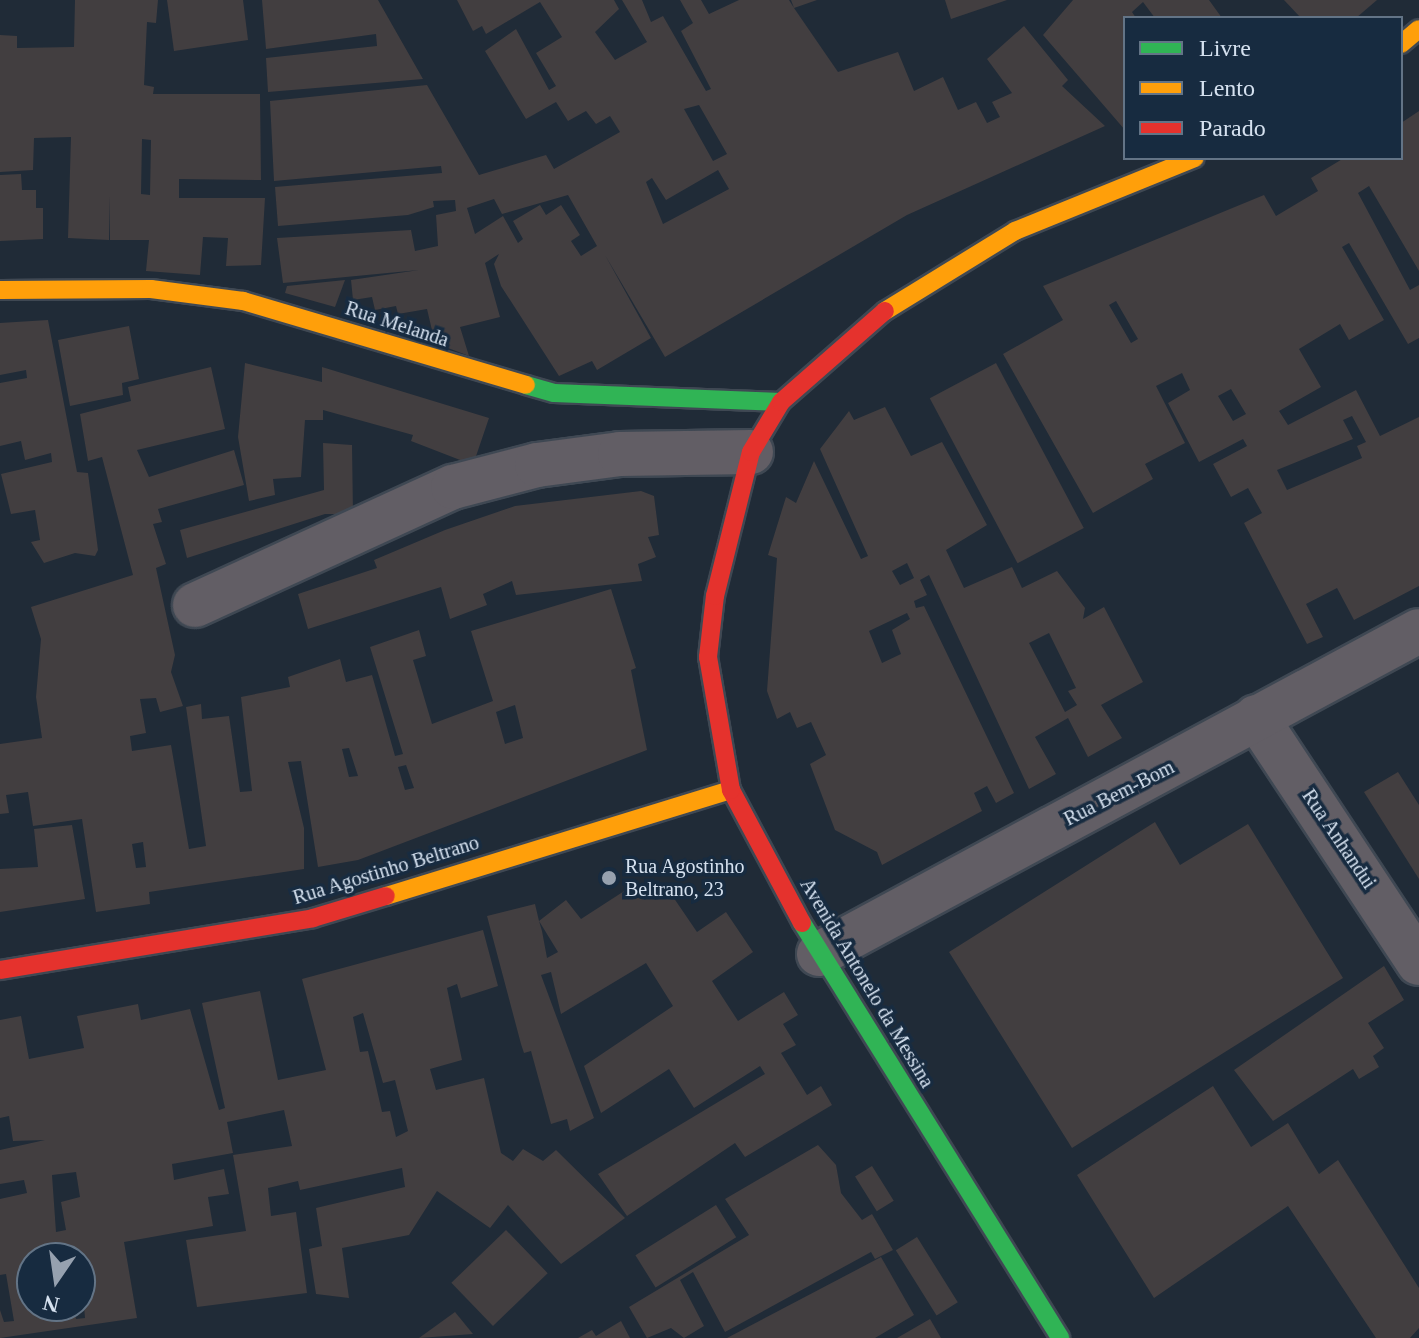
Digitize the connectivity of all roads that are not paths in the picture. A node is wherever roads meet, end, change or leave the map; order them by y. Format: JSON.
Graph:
{"nodes":[{"id":1,"x":1190,"y":160,"type":"edge"},
{"id":2,"x":0,"y":290,"type":"edge"},
{"id":3,"x":781,"y":402,"type":"junction"},
{"id":4,"x":751,"y":452,"type":"junction"},
{"id":5,"x":195,"y":605,"type":"dead end"},
{"id":6,"x":1419,"y":631,"type":"edge"},
{"id":7,"x":1256,"y":717,"type":"junction"},
{"id":8,"x":731,"y":790,"type":"junction"},
{"id":9,"x":819,"y":954,"type":"junction"},
{"id":10,"x":1419,"y":963,"type":"edge"},
{"id":11,"x":0,"y":970,"type":"edge"},
{"id":12,"x":1060,"y":1338,"type":"edge"}],
"edges":[{"from":1,"to":3,"type":"street","name":"Avenida Antonelo da Messina"},
{"from":2,"to":3,"type":"street","name":"Rua Melanda"},
{"from":3,"to":4,"type":"street","name":"Avenida Antonelo da Messina"},
{"from":4,"to":5,"type":"street"},
{"from":4,"to":8,"type":"street","name":"Avenida Antonelo da Messina"},
{"from":6,"to":7,"type":"street","name":"Rua Bem-Bom"},
{"from":7,"to":9,"type":"street","name":"Rua Bem-Bom"},
{"from":7,"to":10,"type":"street","name":"Rua Anhandui"},
{"from":8,"to":9,"type":"street","name":"Avenida Antonelo da Messina"},
{"from":8,"to":11,"type":"street","name":"Rua Agostinho Beltrano"},
{"from":9,"to":12,"type":"street","name":"Avenida Antonelo da Messina"}]}
